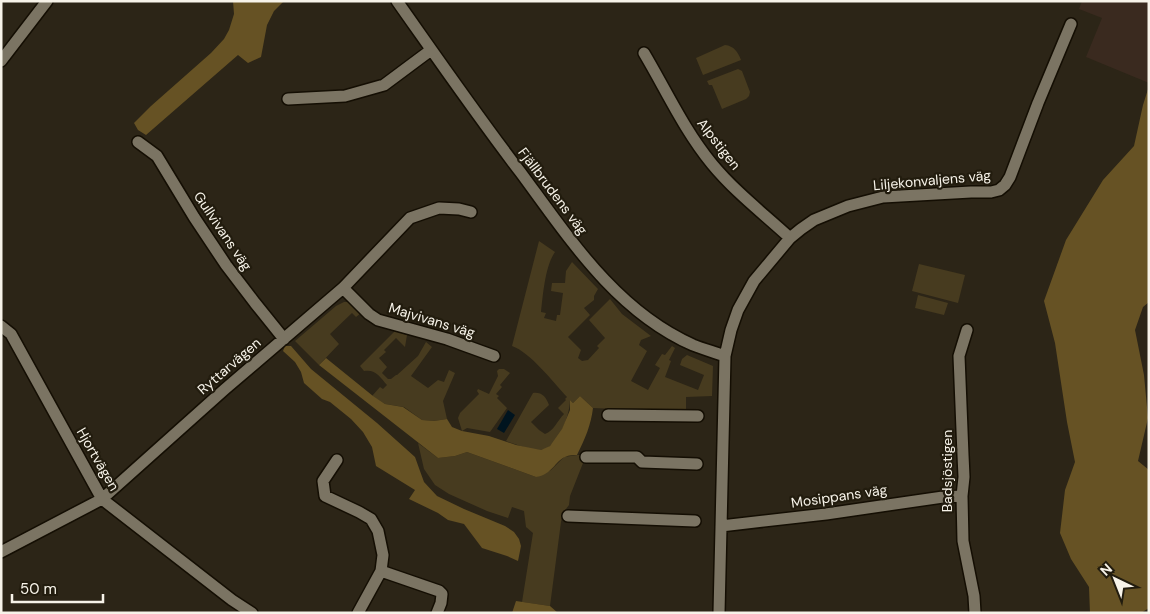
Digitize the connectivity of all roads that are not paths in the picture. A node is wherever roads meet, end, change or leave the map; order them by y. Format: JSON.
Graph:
{"nodes":[{"id":1,"x":47,"y":1,"type":"edge"},
{"id":2,"x":397,"y":1,"type":"edge"},
{"id":3,"x":1071,"y":24,"type":"dead end"},
{"id":4,"x":431,"y":50,"type":"junction"},
{"id":5,"x":644,"y":53,"type":"dead end"},
{"id":6,"x":1,"y":61,"type":"edge"},
{"id":7,"x":288,"y":99,"type":"dead end"},
{"id":8,"x":138,"y":142,"type":"dead end"},
{"id":9,"x":471,"y":212,"type":"dead end"},
{"id":10,"x":790,"y":238,"type":"junction"},
{"id":11,"x":343,"y":288,"type":"junction"},
{"id":12,"x":1,"y":326,"type":"edge"},
{"id":13,"x":967,"y":330,"type":"dead end"},
{"id":14,"x":284,"y":339,"type":"junction"},
{"id":15,"x":494,"y":356,"type":"dead end"},
{"id":16,"x":725,"y":356,"type":"junction"},
{"id":17,"x":608,"y":414,"type":"dead end"},
{"id":18,"x":698,"y":416,"type":"dead end"},
{"id":19,"x":586,"y":457,"type":"dead end"},
{"id":20,"x":337,"y":460,"type":"dead end"},
{"id":21,"x":697,"y":464,"type":"dead end"},
{"id":22,"x":962,"y":496,"type":"junction"},
{"id":23,"x":102,"y":500,"type":"junction"},
{"id":24,"x":568,"y":516,"type":"dead end"},
{"id":25,"x":695,"y":521,"type":"dead end"},
{"id":26,"x":721,"y":526,"type":"junction"},
{"id":27,"x":1,"y":552,"type":"edge"},
{"id":28,"x":381,"y":571,"type":"junction"},
{"id":29,"x":252,"y":613,"type":"edge"},
{"id":30,"x":358,"y":613,"type":"edge"},
{"id":31,"x":437,"y":613,"type":"edge"},
{"id":32,"x":719,"y":613,"type":"edge"},
{"id":33,"x":974,"y":613,"type":"edge"}],
"edges":[{"from":1,"to":6,"type":"street"},
{"from":2,"to":4,"type":"street","name":"Fjällbrudens väg"},
{"from":3,"to":10,"type":"street","name":"Liljekonvaljens väg"},
{"from":4,"to":7,"type":"street"},
{"from":4,"to":16,"type":"street","name":"Fjällbrudens väg"},
{"from":5,"to":10,"type":"street","name":"Alpstigen"},
{"from":8,"to":14,"type":"street","name":"Gullvivans väg"},
{"from":9,"to":11,"type":"street","name":"Ryttarvägen"},
{"from":10,"to":16,"type":"street","name":"Liljekonvaljens väg"},
{"from":11,"to":14,"type":"street","name":"Ryttarvägen"},
{"from":11,"to":15,"type":"street","name":"Majvivans väg"},
{"from":12,"to":23,"type":"street","name":"Hjortvägen"},
{"from":13,"to":22,"type":"street","name":"Badsjöstigen"},
{"from":14,"to":23,"type":"street","name":"Ryttarvägen"},
{"from":16,"to":26,"type":"street","name":"Liljekonvaljens väg"},
{"from":17,"to":18,"type":"street"},
{"from":19,"to":21,"type":"street"},
{"from":20,"to":28,"type":"street"},
{"from":22,"to":26,"type":"street","name":"Mosippans väg"},
{"from":22,"to":33,"type":"street","name":"Badsjöstigen"},
{"from":23,"to":27,"type":"street","name":"Ryttarvägen"},
{"from":23,"to":29,"type":"street","name":"Hjortvägen"},
{"from":24,"to":25,"type":"street"},
{"from":26,"to":32,"type":"street","name":"Liljekonvaljens väg"},
{"from":28,"to":30,"type":"street"},
{"from":28,"to":31,"type":"street"}]}
